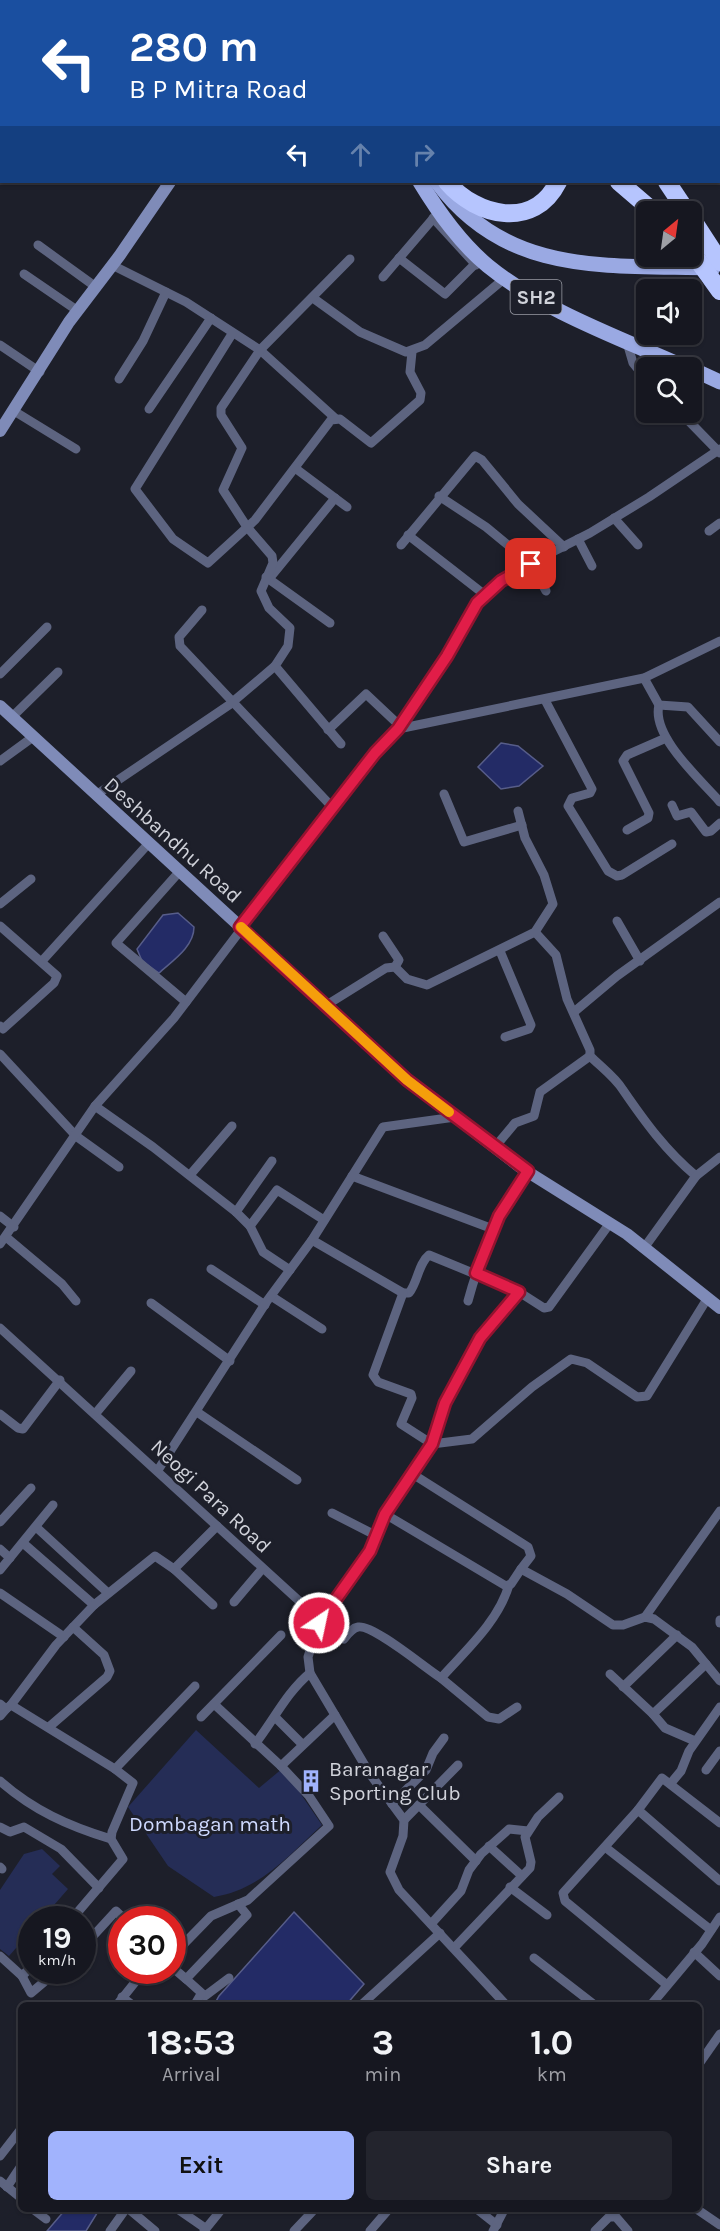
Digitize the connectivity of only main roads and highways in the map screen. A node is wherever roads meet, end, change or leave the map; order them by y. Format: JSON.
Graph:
{"nodes":[{"id":1,"x":420,"y":183,"type":"edge"},
{"id":2,"x":438,"y":183,"type":"edge"},
{"id":3,"x":448,"y":183,"type":"edge"},
{"id":4,"x":557,"y":183,"type":"edge"},
{"id":5,"x":620,"y":183,"type":"edge"},
{"id":6,"x":668,"y":183,"type":"edge"},
{"id":7,"x":641,"y":201,"type":"edge"},
{"id":8,"x":680,"y":201,"type":"edge"},
{"id":9,"x":702,"y":234,"type":"edge"},
{"id":10,"x":720,"y":262,"type":"edge"},
{"id":11,"x":702,"y":266,"type":"edge"},
{"id":12,"x":720,"y":269,"type":"edge"},
{"id":13,"x":720,"y":291,"type":"edge"},
{"id":14,"x":664,"y":357,"type":"edge"},
{"id":15,"x":702,"y":374,"type":"edge"},
{"id":16,"x":720,"y":382,"type":"edge"}],
"edges":[{"from":1,"to":14,"type":"main road","number":"SH2"},
{"from":2,"to":12,"type":"main road","number":"SH2"},
{"from":3,"to":4,"type":"highway"},
{"from":5,"to":7,"type":"highway"},
{"from":6,"to":8,"type":"highway"},
{"from":9,"to":10,"type":"highway"},
{"from":11,"to":13,"type":"highway"},
{"from":15,"to":16,"type":"main road"}]}
